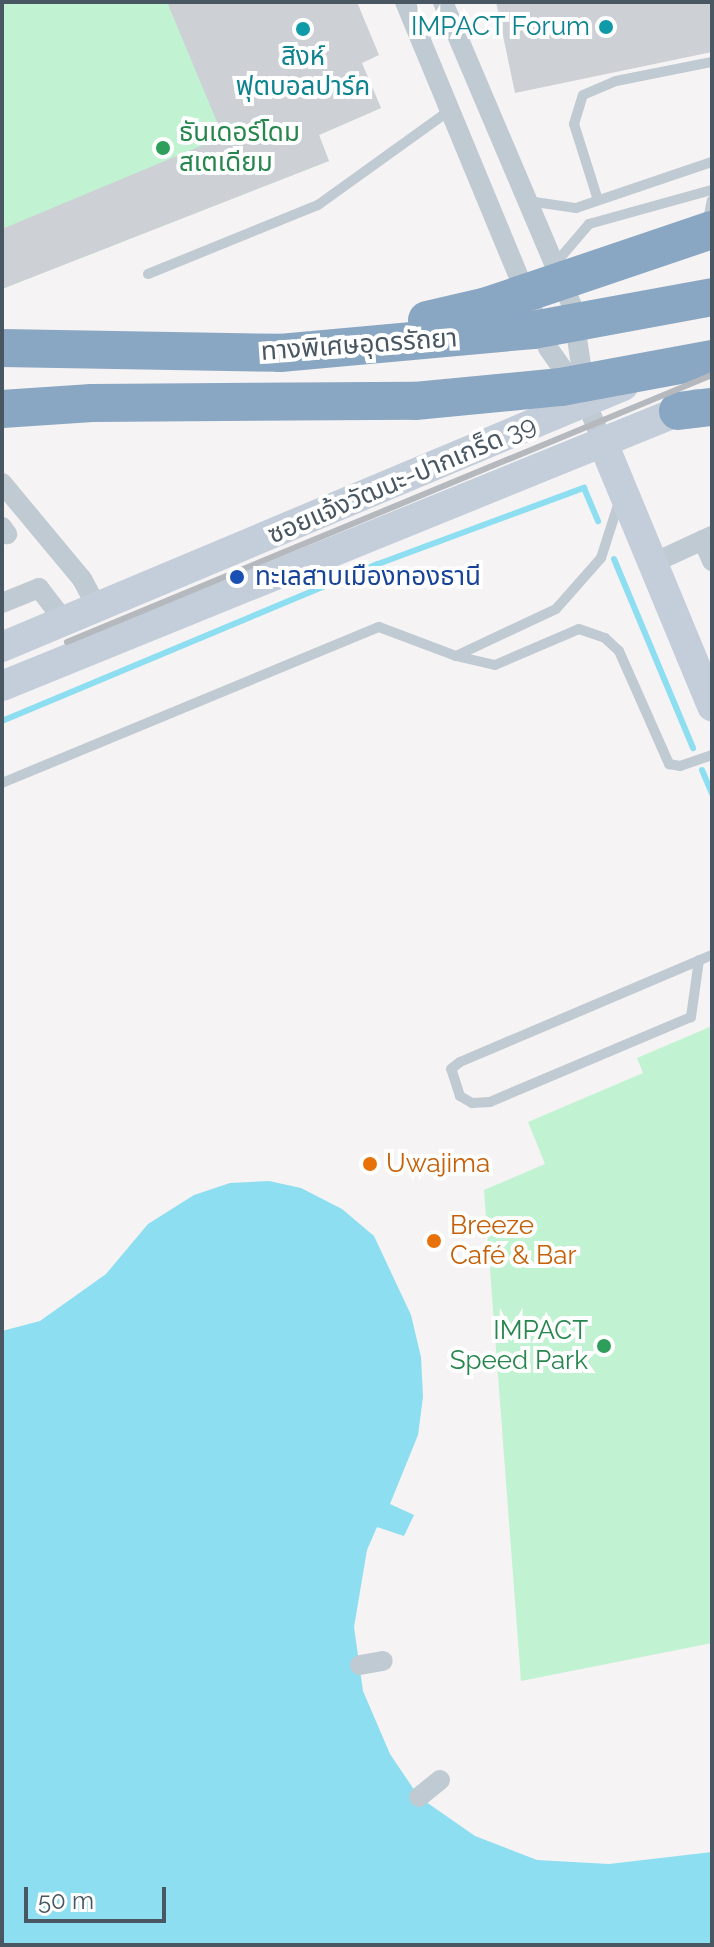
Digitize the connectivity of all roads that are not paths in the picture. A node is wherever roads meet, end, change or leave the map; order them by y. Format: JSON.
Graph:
{"nodes":[{"id":1,"x":405,"y":2,"type":"edge"},
{"id":2,"x":443,"y":2,"type":"edge"},
{"id":3,"x":712,"y":62,"type":"edge"},
{"id":4,"x":450,"y":110,"type":"junction"},
{"id":5,"x":712,"y":162,"type":"edge"},
{"id":6,"x":712,"y":190,"type":"edge"},
{"id":7,"x":598,"y":200,"type":"junction"},
{"id":8,"x":712,"y":200,"type":"edge"},
{"id":9,"x":526,"y":201,"type":"junction"},
{"id":10,"x":712,"y":230,"type":"edge"},
{"id":11,"x":712,"y":240,"type":"edge"},
{"id":12,"x":554,"y":265,"type":"junction"},
{"id":13,"x":148,"y":274,"type":"dead end"},
{"id":14,"x":712,"y":281,"type":"edge"},
{"id":15,"x":712,"y":297,"type":"edge"},
{"id":16,"x":572,"y":306,"type":"junction"},
{"id":17,"x":712,"y":347,"type":"edge"},
{"id":18,"x":2,"y":348,"type":"edge"},
{"id":19,"x":280,"y":353,"type":"junction"},
{"id":20,"x":712,"y":359,"type":"edge"},
{"id":21,"x":586,"y":402,"type":"junction"},
{"id":22,"x":701,"y":405,"type":"edge"},
{"id":23,"x":2,"y":409,"type":"edge"},
{"id":24,"x":603,"y":443,"type":"junction"},
{"id":25,"x":2,"y":483,"type":"edge"},
{"id":26,"x":623,"y":489,"type":"junction"},
{"id":27,"x":708,"y":538,"type":"edge"},
{"id":28,"x":712,"y":561,"type":"edge"},
{"id":29,"x":653,"y":563,"type":"junction"},
{"id":30,"x":2,"y":603,"type":"edge"},
{"id":31,"x":98,"y":609,"type":"junction"},
{"id":32,"x":65,"y":622,"type":"junction"},
{"id":33,"x":2,"y":647,"type":"edge"},
{"id":34,"x":456,"y":656,"type":"junction"},
{"id":35,"x":2,"y":686,"type":"edge"},
{"id":36,"x":712,"y":706,"type":"edge"},
{"id":37,"x":712,"y":755,"type":"edge"},
{"id":38,"x":2,"y":783,"type":"edge"},
{"id":39,"x":712,"y":955,"type":"edge"},
{"id":40,"x":699,"y":960,"type":"junction"},
{"id":41,"x":383,"y":1661,"type":"dead end"},
{"id":42,"x":360,"y":1665,"type":"dead end"},
{"id":43,"x":440,"y":1780,"type":"dead end"},
{"id":44,"x":419,"y":1797,"type":"dead end"}],
"edges":[{"from":1,"to":4,"type":"street"},
{"from":2,"to":9,"type":"street"},
{"from":3,"to":7,"type":"lane"},
{"from":4,"to":13,"type":"lane"},
{"from":4,"to":21,"type":"street"},
{"from":5,"to":7,"type":"lane"},
{"from":6,"to":12,"type":"lane"},
{"from":7,"to":9,"type":"lane"},
{"from":8,"to":11,"type":"lane"},
{"from":9,"to":12,"type":"street"},
{"from":10,"to":19,"type":"highway"},
{"from":12,"to":16,"type":"street"},
{"from":14,"to":16,"type":"highway"},
{"from":15,"to":19,"type":"highway","name":"ทางพิเศษอุดรรัถยา"},
{"from":16,"to":21,"type":"street"},
{"from":17,"to":21,"type":"main road","name":"ซอยแจ้งวัฒนะ-ปากเกร็ด 39"},
{"from":18,"to":19,"type":"highway","name":"ทางพิเศษอุดรรัถยา"},
{"from":20,"to":23,"type":"highway","name":"ทางพิเศษอุดรรัถยา"},
{"from":21,"to":24,"type":"street"},
{"from":21,"to":31,"type":"main road","name":"ซอยแจ้งวัฒนะ-ปากเกร็ด 39"},
{"from":22,"to":24,"type":"main road","name":"ซอยแจ้งวัฒนะ-ปากเกร็ด 39"},
{"from":24,"to":26,"type":"main road"},
{"from":24,"to":35,"type":"main road","name":"ซอยแจ้งวัฒนะ-ปากเกร็ด 39"},
{"from":25,"to":31,"type":"street"},
{"from":26,"to":29,"type":"main road"},
{"from":26,"to":34,"type":"lane"},
{"from":27,"to":28,"type":"street"},
{"from":27,"to":29,"type":"street"},
{"from":29,"to":36,"type":"main road"},
{"from":30,"to":32,"type":"street"},
{"from":31,"to":32,"type":"main road","name":"ซอยแจ้งวัฒนะ-ปากเกร็ด 39"},
{"from":32,"to":33,"type":"main road","name":"ซอยแจ้งวัฒนะ-ปากเกร็ด 39"},
{"from":34,"to":37,"type":"lane"},
{"from":34,"to":38,"type":"lane"},
{"from":39,"to":40,"type":"lane"},
{"from":40,"to":40,"type":"lane"},
{"from":41,"to":42,"type":"street"},
{"from":43,"to":44,"type":"street"}]}
